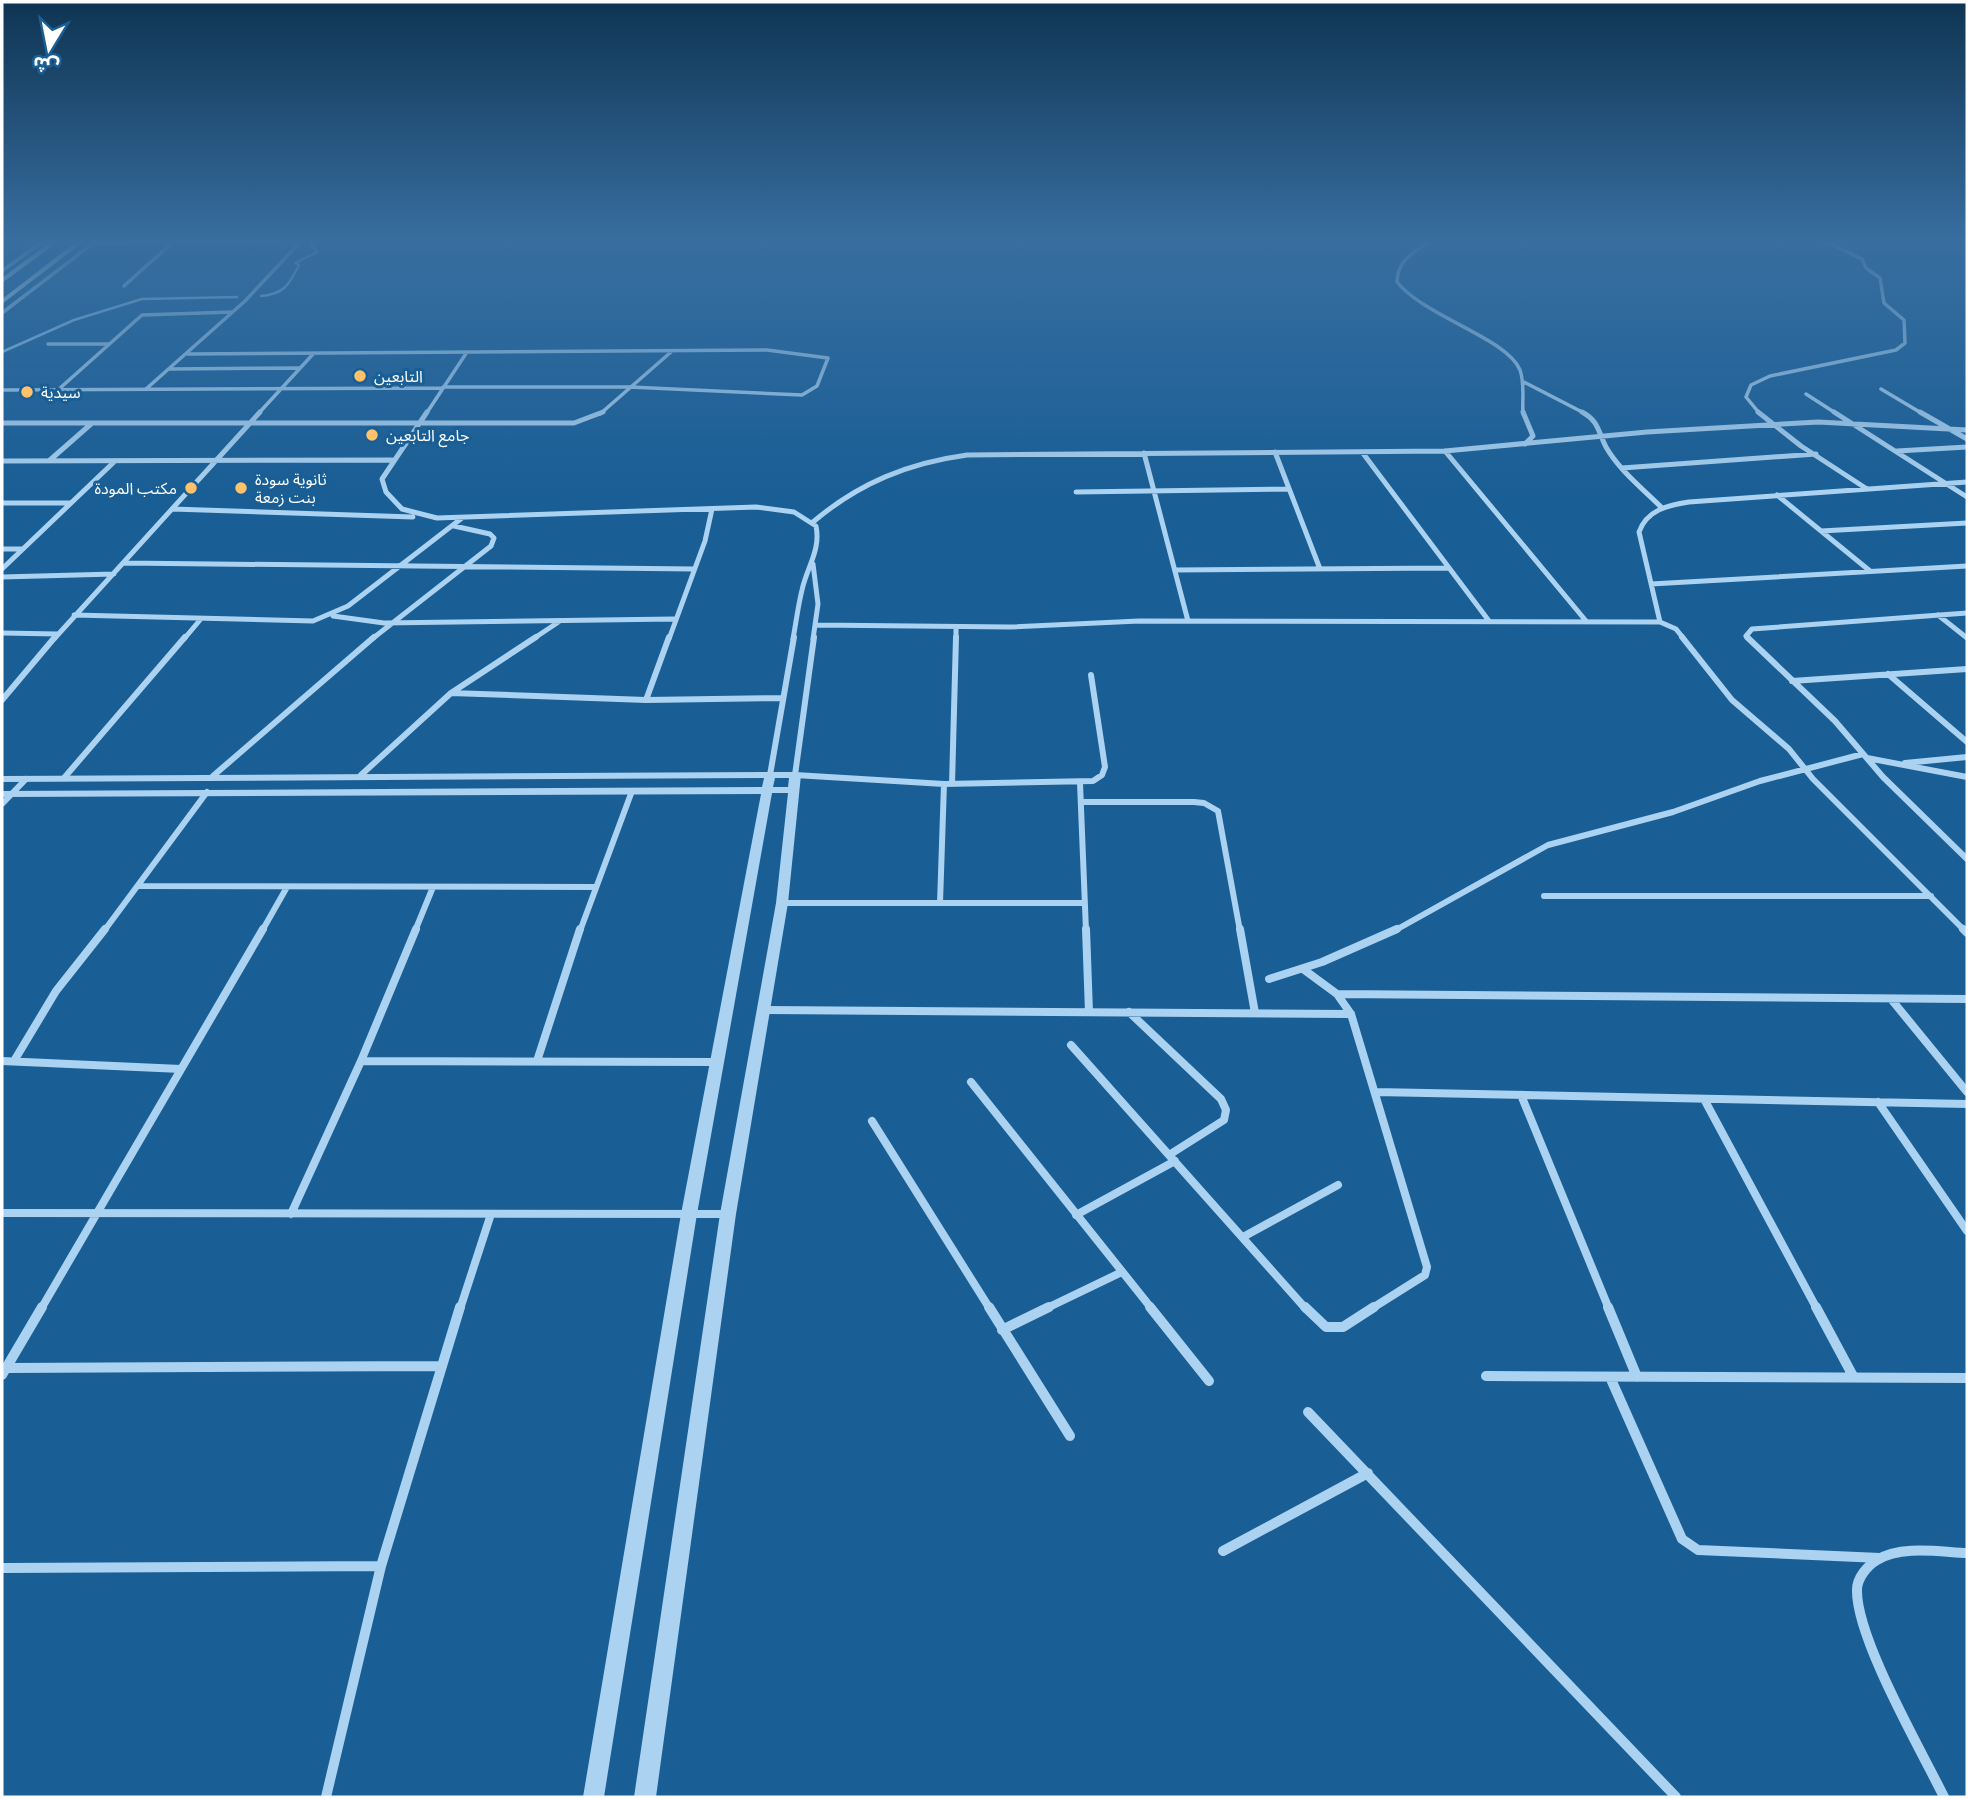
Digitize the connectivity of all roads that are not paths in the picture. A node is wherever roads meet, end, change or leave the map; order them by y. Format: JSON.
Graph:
{"nodes":[{"id":1,"x":133,"y":323,"type":"edge"},
{"id":2,"x":221,"y":323,"type":"edge"},
{"id":3,"x":1454,"y":323,"type":"edge"},
{"id":4,"x":1904,"y":323,"type":"edge"},
{"id":5,"x":48,"y":344,"type":"dead end"},
{"id":6,"x":109,"y":344,"type":"junction"},
{"id":7,"x":467,"y":352,"type":"junction"},
{"id":8,"x":671,"y":352,"type":"junction"},
{"id":9,"x":314,"y":353,"type":"junction"},
{"id":10,"x":187,"y":354,"type":"junction"},
{"id":11,"x":299,"y":368,"type":"junction"},
{"id":12,"x":168,"y":369,"type":"junction"},
{"id":13,"x":1524,"y":382,"type":"junction"},
{"id":14,"x":442,"y":387,"type":"junction"},
{"id":15,"x":630,"y":387,"type":"junction"},
{"id":16,"x":282,"y":388,"type":"junction"},
{"id":17,"x":59,"y":389,"type":"junction"},
{"id":18,"x":146,"y":389,"type":"junction"},
{"id":19,"x":1881,"y":389,"type":"dead end"},
{"id":20,"x":2,"y":390,"type":"edge"},
{"id":21,"x":1806,"y":394,"type":"dead end"},
{"id":22,"x":1849,"y":421,"type":"junction"},
{"id":23,"x":2,"y":423,"type":"edge"},
{"id":24,"x":92,"y":423,"type":"junction"},
{"id":25,"x":249,"y":423,"type":"junction"},
{"id":26,"x":417,"y":423,"type":"junction"},
{"id":27,"x":1772,"y":424,"type":"junction"},
{"id":28,"x":1948,"y":428,"type":"junction"},
{"id":29,"x":1967,"y":430,"type":"edge"},
{"id":30,"x":1602,"y":435,"type":"junction"},
{"id":31,"x":1967,"y":439,"type":"edge"},
{"id":32,"x":1524,"y":445,"type":"junction"},
{"id":33,"x":1967,"y":447,"type":"edge"},
{"id":34,"x":1445,"y":451,"type":"junction"},
{"id":35,"x":1897,"y":451,"type":"junction"},
{"id":36,"x":1275,"y":452,"type":"junction"},
{"id":37,"x":1362,"y":452,"type":"junction"},
{"id":38,"x":1144,"y":453,"type":"junction"},
{"id":39,"x":1817,"y":454,"type":"junction"},
{"id":40,"x":50,"y":460,"type":"junction"},
{"id":41,"x":215,"y":460,"type":"junction"},
{"id":42,"x":393,"y":460,"type":"junction"},
{"id":43,"x":2,"y":461,"type":"edge"},
{"id":44,"x":115,"y":461,"type":"junction"},
{"id":45,"x":1622,"y":468,"type":"junction"},
{"id":46,"x":1967,"y":482,"type":"edge"},
{"id":47,"x":1948,"y":484,"type":"junction"},
{"id":48,"x":1289,"y":489,"type":"junction"},
{"id":49,"x":1867,"y":489,"type":"junction"},
{"id":50,"x":1154,"y":491,"type":"junction"},
{"id":51,"x":1076,"y":492,"type":"dead end"},
{"id":52,"x":1777,"y":495,"type":"junction"},
{"id":53,"x":1967,"y":496,"type":"edge"},
{"id":54,"x":2,"y":503,"type":"edge"},
{"id":55,"x":70,"y":503,"type":"junction"},
{"id":56,"x":1662,"y":508,"type":"junction"},
{"id":57,"x":172,"y":509,"type":"junction"},
{"id":58,"x":712,"y":509,"type":"junction"},
{"id":59,"x":420,"y":517,"type":"junction"},
{"id":60,"x":462,"y":518,"type":"junction"},
{"id":61,"x":813,"y":522,"type":"junction"},
{"id":62,"x":1967,"y":523,"type":"edge"},
{"id":63,"x":454,"y":526,"type":"junction"},
{"id":64,"x":1821,"y":531,"type":"junction"},
{"id":65,"x":2,"y":549,"type":"edge"},
{"id":66,"x":22,"y":549,"type":"junction"},
{"id":67,"x":124,"y":563,"type":"junction"},
{"id":68,"x":813,"y":564,"type":"junction"},
{"id":69,"x":467,"y":565,"type":"junction"},
{"id":70,"x":1967,"y":566,"type":"edge"},
{"id":71,"x":401,"y":568,"type":"junction"},
{"id":72,"x":1448,"y":568,"type":"junction"},
{"id":73,"x":2,"y":569,"type":"edge"},
{"id":74,"x":694,"y":569,"type":"junction"},
{"id":75,"x":1320,"y":569,"type":"junction"},
{"id":76,"x":1175,"y":570,"type":"junction"},
{"id":77,"x":1871,"y":572,"type":"junction"},
{"id":78,"x":114,"y":574,"type":"junction"},
{"id":79,"x":2,"y":577,"type":"edge"},
{"id":80,"x":1651,"y":584,"type":"junction"},
{"id":81,"x":1967,"y":613,"type":"edge"},
{"id":82,"x":74,"y":615,"type":"junction"},
{"id":83,"x":332,"y":615,"type":"junction"},
{"id":84,"x":1938,"y":615,"type":"junction"},
{"id":85,"x":674,"y":619,"type":"junction"},
{"id":86,"x":200,"y":620,"type":"junction"},
{"id":87,"x":393,"y":621,"type":"junction"},
{"id":88,"x":560,"y":621,"type":"junction"},
{"id":89,"x":1188,"y":621,"type":"junction"},
{"id":90,"x":1489,"y":621,"type":"junction"},
{"id":91,"x":1586,"y":621,"type":"junction"},
{"id":92,"x":1660,"y":622,"type":"junction"},
{"id":93,"x":816,"y":625,"type":"junction"},
{"id":94,"x":956,"y":627,"type":"junction"},
{"id":95,"x":2,"y":633,"type":"edge"},
{"id":96,"x":58,"y":634,"type":"junction"},
{"id":97,"x":1967,"y":638,"type":"edge"},
{"id":98,"x":1967,"y":669,"type":"edge"},
{"id":99,"x":1888,"y":674,"type":"junction"},
{"id":100,"x":1091,"y":676,"type":"dead end"},
{"id":101,"x":1792,"y":681,"type":"junction"},
{"id":102,"x":451,"y":693,"type":"junction"},
{"id":103,"x":3,"y":697,"type":"edge"},
{"id":104,"x":783,"y":698,"type":"junction"},
{"id":105,"x":646,"y":700,"type":"junction"},
{"id":106,"x":1967,"y":742,"type":"edge"},
{"id":107,"x":1865,"y":756,"type":"junction"},
{"id":108,"x":1967,"y":757,"type":"edge"},
{"id":109,"x":1897,"y":764,"type":"junction"},
{"id":110,"x":1805,"y":769,"type":"junction"},
{"id":111,"x":360,"y":775,"type":"junction"},
{"id":112,"x":213,"y":776,"type":"junction"},
{"id":113,"x":1967,"y":776,"type":"edge"},
{"id":114,"x":64,"y":778,"type":"junction"},
{"id":115,"x":2,"y":779,"type":"edge"},
{"id":116,"x":26,"y":779,"type":"junction"},
{"id":117,"x":769,"y":783,"type":"junction"},
{"id":118,"x":794,"y":783,"type":"junction"},
{"id":119,"x":1080,"y":783,"type":"junction"},
{"id":120,"x":944,"y":784,"type":"junction"},
{"id":121,"x":952,"y":784,"type":"junction"},
{"id":122,"x":632,"y":791,"type":"junction"},
{"id":123,"x":206,"y":792,"type":"junction"},
{"id":124,"x":7,"y":794,"type":"edge"},
{"id":125,"x":1080,"y":802,"type":"junction"},
{"id":126,"x":2,"y":804,"type":"edge"},
{"id":127,"x":1967,"y":859,"type":"edge"},
{"id":128,"x":139,"y":886,"type":"junction"},
{"id":129,"x":287,"y":887,"type":"junction"},
{"id":130,"x":433,"y":887,"type":"junction"},
{"id":131,"x":594,"y":887,"type":"junction"},
{"id":132,"x":1544,"y":896,"type":"dead end"},
{"id":133,"x":1931,"y":896,"type":"junction"},
{"id":134,"x":782,"y":902,"type":"junction"},
{"id":135,"x":940,"y":902,"type":"junction"},
{"id":136,"x":1084,"y":903,"type":"junction"},
{"id":137,"x":1967,"y":933,"type":"edge"},
{"id":138,"x":1303,"y":969,"type":"junction"},
{"id":139,"x":1269,"y":979,"type":"dead end"},
{"id":140,"x":1337,"y":994,"type":"junction"},
{"id":141,"x":1891,"y":999,"type":"junction"},
{"id":142,"x":1967,"y":999,"type":"edge"},
{"id":143,"x":764,"y":1010,"type":"junction"},
{"id":144,"x":1089,"y":1012,"type":"junction"},
{"id":145,"x":1129,"y":1012,"type":"junction"},
{"id":146,"x":1255,"y":1013,"type":"junction"},
{"id":147,"x":1351,"y":1014,"type":"junction"},
{"id":148,"x":1072,"y":1045,"type":"dead end"},
{"id":149,"x":2,"y":1061,"type":"edge"},
{"id":150,"x":14,"y":1061,"type":"junction"},
{"id":151,"x":360,"y":1061,"type":"junction"},
{"id":152,"x":537,"y":1061,"type":"junction"},
{"id":153,"x":718,"y":1062,"type":"junction"},
{"id":154,"x":181,"y":1069,"type":"junction"},
{"id":155,"x":971,"y":1082,"type":"dead end"},
{"id":156,"x":1376,"y":1092,"type":"junction"},
{"id":157,"x":1967,"y":1092,"type":"edge"},
{"id":158,"x":1521,"y":1095,"type":"junction"},
{"id":159,"x":1704,"y":1099,"type":"junction"},
{"id":160,"x":1878,"y":1102,"type":"junction"},
{"id":161,"x":1967,"y":1104,"type":"edge"},
{"id":162,"x":872,"y":1121,"type":"dead end"},
{"id":163,"x":1172,"y":1158,"type":"junction"},
{"id":164,"x":1338,"y":1185,"type":"dead end"},
{"id":165,"x":2,"y":1213,"type":"edge"},
{"id":166,"x":96,"y":1213,"type":"junction"},
{"id":167,"x":290,"y":1213,"type":"junction"},
{"id":168,"x":491,"y":1214,"type":"junction"},
{"id":169,"x":689,"y":1214,"type":"junction"},
{"id":170,"x":729,"y":1214,"type":"junction"},
{"id":171,"x":1076,"y":1214,"type":"junction"},
{"id":172,"x":1967,"y":1231,"type":"edge"},
{"id":173,"x":1243,"y":1237,"type":"junction"},
{"id":174,"x":1122,"y":1272,"type":"junction"},
{"id":175,"x":1002,"y":1329,"type":"junction"},
{"id":176,"x":441,"y":1366,"type":"junction"},
{"id":177,"x":4,"y":1371,"type":"edge"},
{"id":178,"x":1486,"y":1376,"type":"dead end"},
{"id":179,"x":1853,"y":1376,"type":"junction"},
{"id":180,"x":1610,"y":1377,"type":"junction"},
{"id":181,"x":1637,"y":1377,"type":"junction"},
{"id":182,"x":1967,"y":1378,"type":"edge"},
{"id":183,"x":1209,"y":1381,"type":"dead end"},
{"id":184,"x":1308,"y":1412,"type":"dead end"},
{"id":185,"x":1070,"y":1436,"type":"dead end"},
{"id":186,"x":1368,"y":1473,"type":"junction"},
{"id":187,"x":1223,"y":1551,"type":"dead end"},
{"id":188,"x":1967,"y":1553,"type":"edge"},
{"id":189,"x":1880,"y":1558,"type":"junction"},
{"id":190,"x":381,"y":1566,"type":"junction"},
{"id":191,"x":2,"y":1568,"type":"edge"},
{"id":192,"x":327,"y":1797,"type":"edge"},
{"id":193,"x":593,"y":1797,"type":"edge"},
{"id":194,"x":645,"y":1797,"type":"edge"},
{"id":195,"x":1676,"y":1797,"type":"edge"},
{"id":196,"x":1944,"y":1797,"type":"edge"}],
"edges":[{"from":1,"to":6,"type":"street"},
{"from":2,"to":10,"type":"street"},
{"from":3,"to":13,"type":"street"},
{"from":4,"to":27,"type":"street"},
{"from":5,"to":6,"type":"street"},
{"from":6,"to":17,"type":"street"},
{"from":7,"to":8,"type":"street"},
{"from":7,"to":9,"type":"street"},
{"from":7,"to":14,"type":"street"},
{"from":8,"to":15,"type":"street"},
{"from":8,"to":15,"type":"street"},
{"from":9,"to":10,"type":"street"},
{"from":9,"to":11,"type":"street"},
{"from":10,"to":12,"type":"street"},
{"from":11,"to":12,"type":"street"},
{"from":11,"to":16,"type":"street"},
{"from":12,"to":18,"type":"street"},
{"from":13,"to":30,"type":"street"},
{"from":13,"to":32,"type":"street"},
{"from":14,"to":15,"type":"street"},
{"from":14,"to":16,"type":"street"},
{"from":14,"to":26,"type":"street"},
{"from":15,"to":26,"type":"street"},
{"from":16,"to":18,"type":"street"},
{"from":16,"to":25,"type":"street"},
{"from":17,"to":18,"type":"street"},
{"from":17,"to":20,"type":"street"},
{"from":19,"to":28,"type":"street"},
{"from":21,"to":22,"type":"street"},
{"from":22,"to":27,"type":"street"},
{"from":22,"to":28,"type":"street"},
{"from":22,"to":35,"type":"street"},
{"from":23,"to":24,"type":"street"},
{"from":24,"to":25,"type":"street"},
{"from":24,"to":40,"type":"street"},
{"from":25,"to":26,"type":"street"},
{"from":25,"to":41,"type":"street"},
{"from":26,"to":42,"type":"street"},
{"from":27,"to":30,"type":"street"},
{"from":27,"to":39,"type":"street"},
{"from":28,"to":29,"type":"street"},
{"from":28,"to":31,"type":"street"},
{"from":30,"to":32,"type":"street"},
{"from":30,"to":45,"type":"street"},
{"from":32,"to":34,"type":"street"},
{"from":33,"to":35,"type":"street"},
{"from":34,"to":37,"type":"street"},
{"from":34,"to":91,"type":"street"},
{"from":35,"to":47,"type":"street"},
{"from":36,"to":37,"type":"street"},
{"from":36,"to":38,"type":"street"},
{"from":36,"to":48,"type":"street"},
{"from":37,"to":72,"type":"street"},
{"from":38,"to":50,"type":"street"},
{"from":38,"to":61,"type":"street"},
{"from":39,"to":45,"type":"street"},
{"from":39,"to":49,"type":"street"},
{"from":40,"to":43,"type":"street"},
{"from":40,"to":44,"type":"street"},
{"from":41,"to":42,"type":"street"},
{"from":41,"to":44,"type":"street"},
{"from":41,"to":57,"type":"street"},
{"from":42,"to":59,"type":"street"},
{"from":44,"to":55,"type":"street"},
{"from":45,"to":56,"type":"street"},
{"from":46,"to":47,"type":"street"},
{"from":47,"to":49,"type":"street"},
{"from":47,"to":53,"type":"street"},
{"from":48,"to":50,"type":"street"},
{"from":48,"to":75,"type":"street"},
{"from":49,"to":52,"type":"street"},
{"from":50,"to":51,"type":"street"},
{"from":50,"to":76,"type":"street"},
{"from":52,"to":56,"type":"street"},
{"from":52,"to":64,"type":"street"},
{"from":54,"to":55,"type":"street"},
{"from":55,"to":66,"type":"street"},
{"from":56,"to":80,"type":"street"},
{"from":57,"to":59,"type":"street"},
{"from":57,"to":67,"type":"street"},
{"from":58,"to":60,"type":"street"},
{"from":58,"to":61,"type":"street"},
{"from":58,"to":74,"type":"street"},
{"from":59,"to":60,"type":"street"},
{"from":60,"to":63,"type":"street"},
{"from":61,"to":68,"type":"street"},
{"from":62,"to":64,"type":"street"},
{"from":63,"to":69,"type":"street"},
{"from":63,"to":71,"type":"street"},
{"from":64,"to":77,"type":"street"},
{"from":65,"to":66,"type":"street"},
{"from":66,"to":73,"type":"street"},
{"from":67,"to":71,"type":"street"},
{"from":67,"to":78,"type":"street"},
{"from":68,"to":93,"type":"street"},
{"from":68,"to":104,"type":"street"},
{"from":69,"to":71,"type":"street"},
{"from":69,"to":74,"type":"street"},
{"from":69,"to":87,"type":"street"},
{"from":70,"to":77,"type":"street"},
{"from":71,"to":83,"type":"street"},
{"from":72,"to":75,"type":"street"},
{"from":72,"to":90,"type":"street"},
{"from":74,"to":85,"type":"street"},
{"from":75,"to":76,"type":"street"},
{"from":76,"to":89,"type":"street"},
{"from":77,"to":80,"type":"street"},
{"from":78,"to":79,"type":"street"},
{"from":78,"to":82,"type":"street"},
{"from":80,"to":92,"type":"street"},
{"from":81,"to":84,"type":"street"},
{"from":82,"to":86,"type":"street"},
{"from":82,"to":96,"type":"street"},
{"from":83,"to":86,"type":"street"},
{"from":83,"to":87,"type":"street"},
{"from":84,"to":97,"type":"street"},
{"from":84,"to":101,"type":"street"},
{"from":85,"to":88,"type":"street"},
{"from":85,"to":105,"type":"street"},
{"from":86,"to":114,"type":"street"},
{"from":87,"to":88,"type":"street"},
{"from":87,"to":112,"type":"street"},
{"from":88,"to":102,"type":"street"},
{"from":89,"to":90,"type":"street"},
{"from":89,"to":94,"type":"street"},
{"from":90,"to":91,"type":"street"},
{"from":91,"to":92,"type":"street"},
{"from":92,"to":110,"type":"street"},
{"from":93,"to":94,"type":"street"},
{"from":93,"to":118,"type":"street"},
{"from":94,"to":121,"type":"street"},
{"from":95,"to":96,"type":"street"},
{"from":96,"to":103,"type":"street"},
{"from":98,"to":99,"type":"street"},
{"from":99,"to":101,"type":"street"},
{"from":99,"to":106,"type":"street"},
{"from":100,"to":119,"type":"street"},
{"from":101,"to":107,"type":"street"},
{"from":102,"to":105,"type":"street"},
{"from":102,"to":111,"type":"street"},
{"from":104,"to":105,"type":"street"},
{"from":104,"to":117,"type":"street"},
{"from":107,"to":109,"type":"street"},
{"from":107,"to":110,"type":"street"},
{"from":107,"to":127,"type":"street"},
{"from":108,"to":109,"type":"street"},
{"from":109,"to":113,"type":"street"},
{"from":110,"to":133,"type":"street"},
{"from":110,"to":138,"type":"street"},
{"from":111,"to":112,"type":"street"},
{"from":111,"to":117,"type":"street"},
{"from":112,"to":114,"type":"street"},
{"from":114,"to":116,"type":"street"},
{"from":115,"to":116,"type":"street"},
{"from":116,"to":124,"type":"street"},
{"from":117,"to":118,"type":"street"},
{"from":117,"to":122,"type":"street"},
{"from":117,"to":153,"type":"street"},
{"from":118,"to":120,"type":"street"},
{"from":118,"to":134,"type":"street"},
{"from":119,"to":121,"type":"street"},
{"from":119,"to":125,"type":"street"},
{"from":120,"to":121,"type":"street"},
{"from":120,"to":135,"type":"street"},
{"from":122,"to":123,"type":"street"},
{"from":122,"to":131,"type":"street"},
{"from":123,"to":124,"type":"street"},
{"from":123,"to":128,"type":"street"},
{"from":124,"to":126,"type":"street"},
{"from":125,"to":136,"type":"street"},
{"from":125,"to":146,"type":"street"},
{"from":128,"to":129,"type":"street"},
{"from":128,"to":150,"type":"street"},
{"from":129,"to":130,"type":"street"},
{"from":129,"to":154,"type":"street"},
{"from":130,"to":131,"type":"street"},
{"from":130,"to":151,"type":"street"},
{"from":131,"to":152,"type":"street"},
{"from":132,"to":133,"type":"street"},
{"from":133,"to":137,"type":"street"},
{"from":134,"to":135,"type":"street"},
{"from":134,"to":143,"type":"street"},
{"from":135,"to":136,"type":"street"},
{"from":136,"to":144,"type":"street"},
{"from":138,"to":139,"type":"street"},
{"from":138,"to":140,"type":"street"},
{"from":140,"to":141,"type":"street"},
{"from":140,"to":147,"type":"street"},
{"from":141,"to":142,"type":"street"},
{"from":141,"to":157,"type":"street"},
{"from":143,"to":144,"type":"street"},
{"from":143,"to":170,"type":"street"},
{"from":144,"to":145,"type":"street"},
{"from":145,"to":146,"type":"street"},
{"from":145,"to":163,"type":"street"},
{"from":146,"to":147,"type":"street"},
{"from":147,"to":156,"type":"street"},
{"from":148,"to":163,"type":"street"},
{"from":149,"to":150,"type":"street"},
{"from":150,"to":154,"type":"street"},
{"from":151,"to":152,"type":"street"},
{"from":151,"to":167,"type":"street"},
{"from":152,"to":153,"type":"street"},
{"from":153,"to":169,"type":"street"},
{"from":154,"to":166,"type":"street"},
{"from":155,"to":171,"type":"street"},
{"from":156,"to":158,"type":"street"},
{"from":156,"to":173,"type":"street"},
{"from":158,"to":159,"type":"street"},
{"from":158,"to":181,"type":"street"},
{"from":159,"to":160,"type":"street"},
{"from":159,"to":179,"type":"street"},
{"from":160,"to":161,"type":"street"},
{"from":160,"to":172,"type":"street"},
{"from":162,"to":175,"type":"street"},
{"from":163,"to":171,"type":"street"},
{"from":163,"to":173,"type":"street"},
{"from":164,"to":173,"type":"street"},
{"from":165,"to":166,"type":"street"},
{"from":166,"to":167,"type":"street"},
{"from":166,"to":177,"type":"street"},
{"from":167,"to":168,"type":"street"},
{"from":168,"to":169,"type":"street"},
{"from":168,"to":176,"type":"street"},
{"from":169,"to":170,"type":"street"},
{"from":169,"to":193,"type":"street"},
{"from":170,"to":194,"type":"street"},
{"from":171,"to":174,"type":"street"},
{"from":174,"to":175,"type":"street"},
{"from":174,"to":183,"type":"street"},
{"from":175,"to":185,"type":"street"},
{"from":176,"to":177,"type":"street"},
{"from":176,"to":190,"type":"street"},
{"from":178,"to":180,"type":"street"},
{"from":179,"to":181,"type":"street"},
{"from":179,"to":182,"type":"street"},
{"from":180,"to":181,"type":"street"},
{"from":180,"to":189,"type":"street"},
{"from":184,"to":186,"type":"street"},
{"from":186,"to":187,"type":"street"},
{"from":186,"to":195,"type":"street"},
{"from":188,"to":189,"type":"street"},
{"from":189,"to":196,"type":"street"},
{"from":190,"to":191,"type":"street"},
{"from":190,"to":192,"type":"street"}]}
